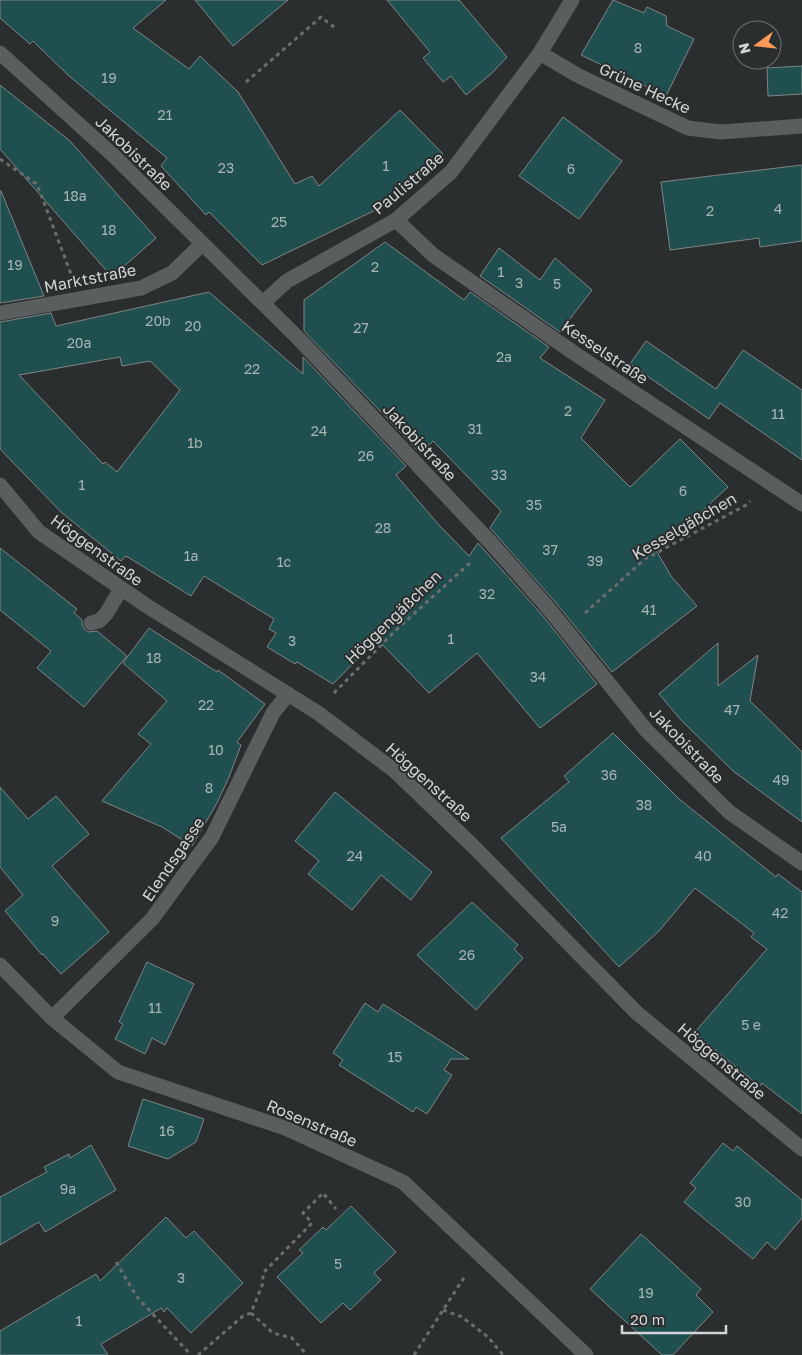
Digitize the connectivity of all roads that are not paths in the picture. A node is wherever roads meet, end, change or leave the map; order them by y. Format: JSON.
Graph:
{"nodes":[{"id":1,"x":572,"y":0,"type":"edge"},
{"id":2,"x":0,"y":53,"type":"edge"},
{"id":3,"x":540,"y":53,"type":"junction"},
{"id":4,"x":802,"y":126,"type":"edge"},
{"id":5,"x":396,"y":220,"type":"junction"},
{"id":6,"x":202,"y":244,"type":"junction"},
{"id":7,"x":263,"y":303,"type":"junction"},
{"id":8,"x":0,"y":313,"type":"edge"},
{"id":9,"x":0,"y":485,"type":"edge"},
{"id":10,"x":802,"y":504,"type":"edge"},
{"id":11,"x":121,"y":589,"type":"junction"},
{"id":12,"x":92,"y":623,"type":"dead end"},
{"id":13,"x":288,"y":694,"type":"junction"},
{"id":14,"x":802,"y":863,"type":"edge"},
{"id":15,"x":0,"y":965,"type":"edge"},
{"id":16,"x":52,"y":1018,"type":"junction"},
{"id":17,"x":802,"y":1149,"type":"edge"},
{"id":18,"x":586,"y":1355,"type":"edge"}],
"edges":[{"from":1,"to":3,"type":"street","name":"Paulistraße"},
{"from":2,"to":6,"type":"street","name":"Jakobistraße"},
{"from":3,"to":4,"type":"street","name":"Grüne Hecke"},
{"from":3,"to":5,"type":"street","name":"Paulistraße"},
{"from":5,"to":7,"type":"street","name":"Paulistraße"},
{"from":5,"to":10,"type":"street","name":"Kesselstraße"},
{"from":6,"to":7,"type":"street","name":"Jakobistraße"},
{"from":6,"to":8,"type":"street","name":"Marktstraße"},
{"from":7,"to":14,"type":"street","name":"Jakobistraße"},
{"from":9,"to":11,"type":"street","name":"Höggenstraße"},
{"from":11,"to":12,"type":"street"},
{"from":11,"to":13,"type":"street","name":"Höggenstraße"},
{"from":13,"to":16,"type":"street","name":"Elendsgasse"},
{"from":13,"to":17,"type":"street","name":"Höggenstraße"},
{"from":15,"to":16,"type":"street","name":"Rosenstraße"},
{"from":16,"to":18,"type":"street","name":"Rosenstraße"}]}
